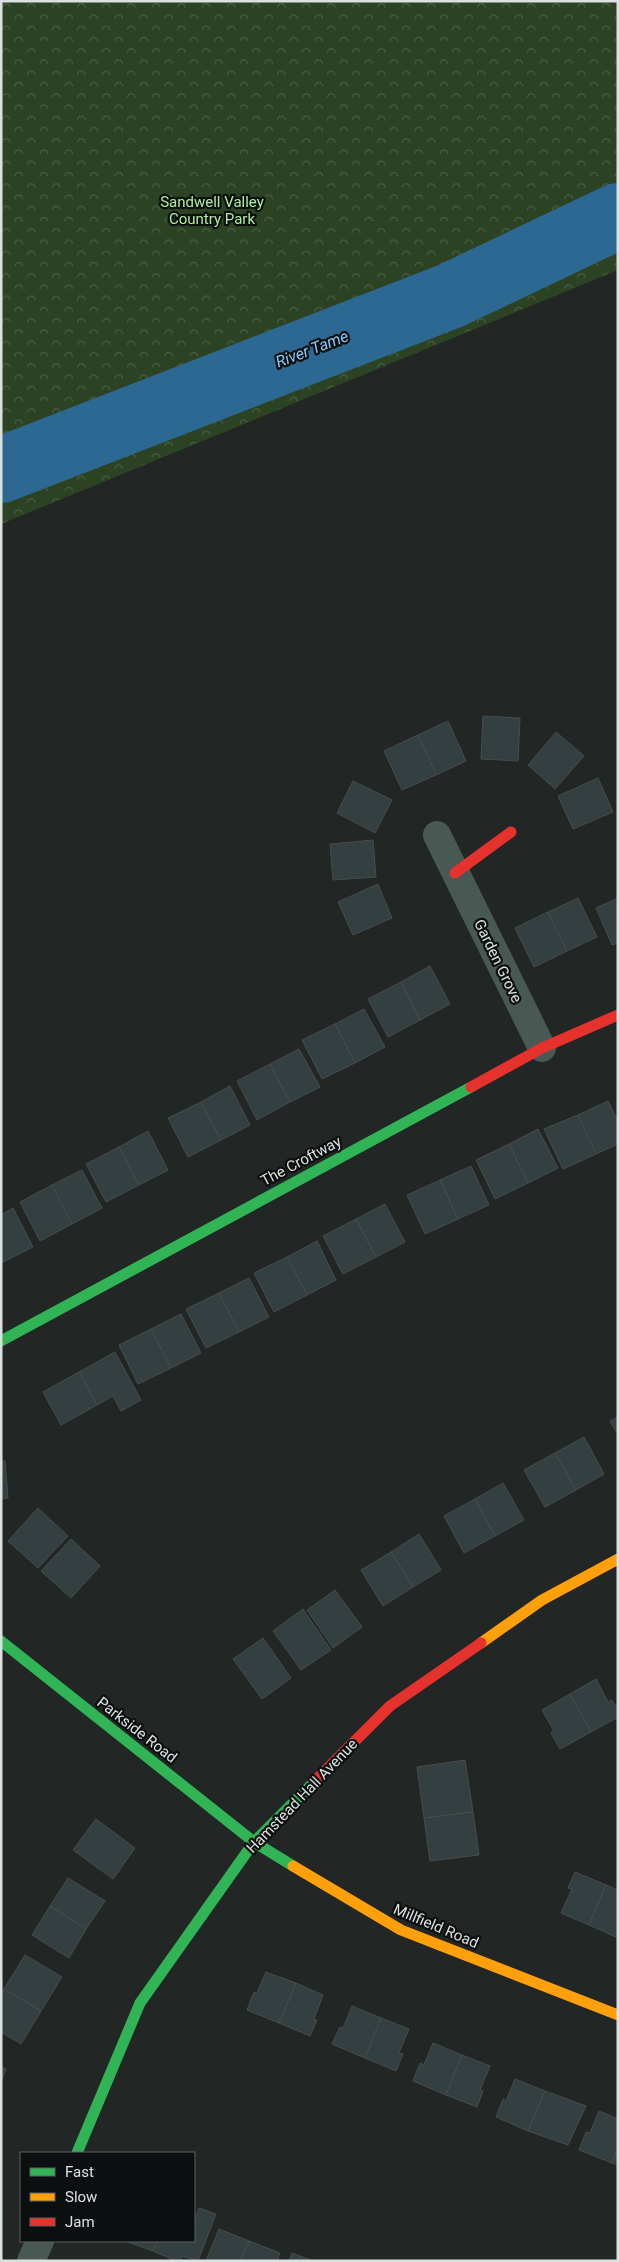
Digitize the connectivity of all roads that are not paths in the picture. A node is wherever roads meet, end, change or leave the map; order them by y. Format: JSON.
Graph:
{"nodes":[{"id":1,"x":511,"y":832,"type":"dead end"},
{"id":2,"x":437,"y":835,"type":"dead end"},
{"id":3,"x":455,"y":873,"type":"junction"},
{"id":4,"x":618,"y":1014,"type":"edge"},
{"id":5,"x":542,"y":1048,"type":"junction"},
{"id":6,"x":1,"y":1341,"type":"edge"},
{"id":7,"x":618,"y":1559,"type":"edge"},
{"id":8,"x":1,"y":1641,"type":"edge"},
{"id":9,"x":254,"y":1842,"type":"junction"},
{"id":10,"x":618,"y":2015,"type":"edge"},
{"id":11,"x":76,"y":2152,"type":"edge"},
{"id":12,"x":40,"y":2242,"type":"edge"},
{"id":13,"x":31,"y":2261,"type":"edge"}],
"edges":[{"from":1,"to":3,"type":"street"},
{"from":2,"to":3,"type":"street","name":"Garden Grove"},
{"from":3,"to":5,"type":"street","name":"Garden Grove"},
{"from":4,"to":5,"type":"street","name":"The Croftway"},
{"from":5,"to":6,"type":"street","name":"The Croftway"},
{"from":7,"to":9,"type":"street","name":"Hamstead Hall Avenue"},
{"from":8,"to":9,"type":"street","name":"Parkside Road"},
{"from":9,"to":10,"type":"street","name":"Millfield Road"},
{"from":9,"to":11,"type":"street","name":"Hamstead Hall Avenue"},
{"from":12,"to":13,"type":"street"}]}
